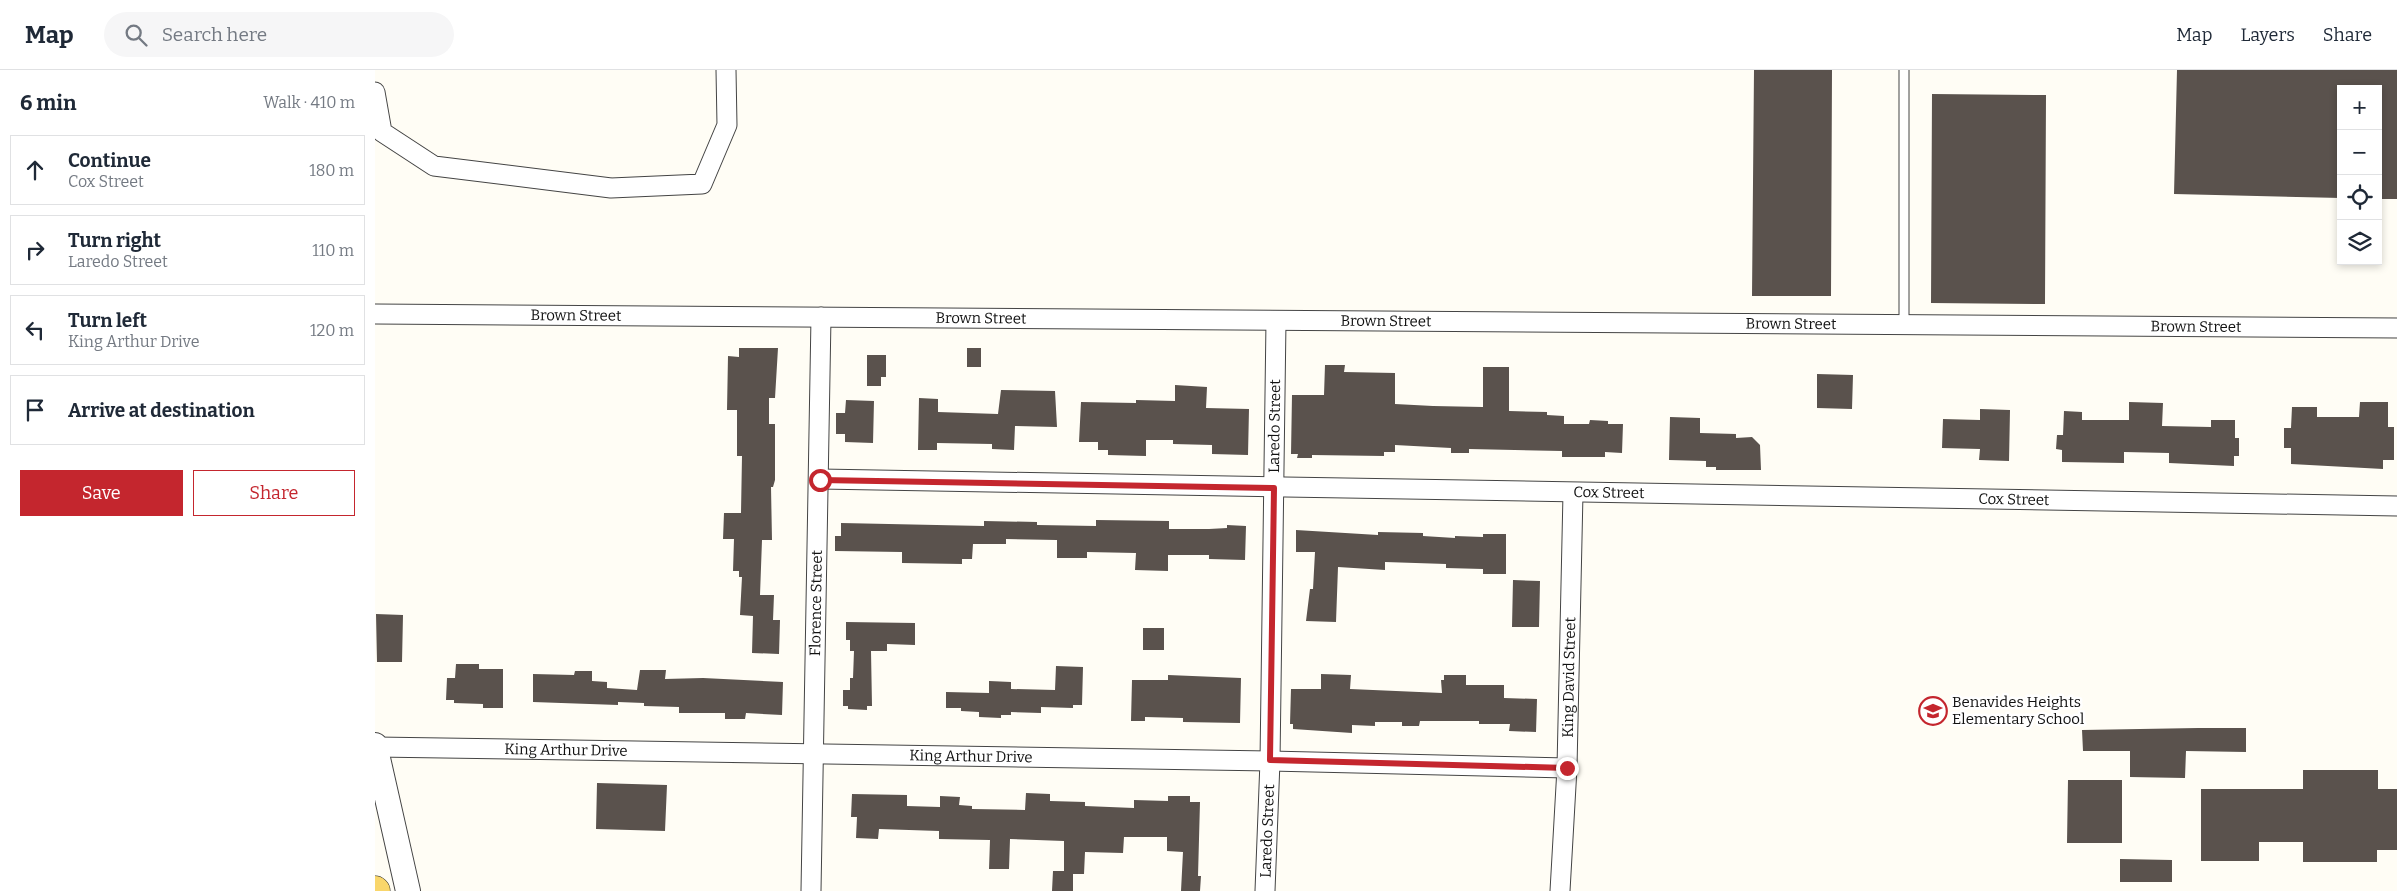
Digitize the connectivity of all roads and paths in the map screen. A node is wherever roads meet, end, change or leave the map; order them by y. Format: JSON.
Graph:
{"nodes":[{"id":1,"x":726,"y":70,"type":"edge"},
{"id":2,"x":1904,"y":70,"type":"edge"},
{"id":3,"x":375,"y":92,"type":"edge"},
{"id":4,"x":375,"y":314,"type":"edge"},
{"id":5,"x":821,"y":317,"type":"junction"},
{"id":6,"x":1276,"y":321,"type":"junction"},
{"id":7,"x":1904,"y":325,"type":"junction"},
{"id":8,"x":2397,"y":328,"type":"edge"},
{"id":9,"x":820,"y":480,"type":"junction"},
{"id":10,"x":1274,"y":488,"type":"junction"},
{"id":11,"x":1573,"y":493,"type":"junction"},
{"id":12,"x":2397,"y":506,"type":"edge"},
{"id":13,"x":375,"y":746,"type":"edge"},
{"id":14,"x":813,"y":754,"type":"junction"},
{"id":15,"x":1270,"y":760,"type":"junction"},
{"id":16,"x":1567,"y":768,"type":"junction"},
{"id":17,"x":408,"y":891,"type":"edge"},
{"id":18,"x":811,"y":891,"type":"edge"},
{"id":19,"x":1265,"y":891,"type":"edge"},
{"id":20,"x":1560,"y":891,"type":"edge"}],
"edges":[{"from":1,"to":3,"type":"street"},
{"from":2,"to":7,"type":"lane"},
{"from":4,"to":5,"type":"street","name":"Brown Street"},
{"from":5,"to":6,"type":"street","name":"Brown Street"},
{"from":5,"to":9,"type":"street","name":"Florence Street"},
{"from":6,"to":7,"type":"street","name":"Brown Street"},
{"from":6,"to":10,"type":"street","name":"Laredo Street"},
{"from":7,"to":8,"type":"street","name":"Brown Street"},
{"from":9,"to":10,"type":"street","name":"Cox Street"},
{"from":9,"to":14,"type":"street","name":"Florence Street"},
{"from":10,"to":11,"type":"street","name":"Cox Street"},
{"from":10,"to":15,"type":"street","name":"Laredo Street"},
{"from":11,"to":12,"type":"street","name":"Cox Street"},
{"from":11,"to":16,"type":"street","name":"King David Street"},
{"from":13,"to":14,"type":"street","name":"King Arthur Drive"},
{"from":13,"to":17,"type":"street"},
{"from":14,"to":15,"type":"street","name":"King Arthur Drive"},
{"from":14,"to":18,"type":"street","name":"Florence Street"},
{"from":15,"to":16,"type":"street","name":"King Arthur Drive"},
{"from":15,"to":19,"type":"street","name":"Laredo Street"},
{"from":16,"to":20,"type":"street","name":"King David Street"}]}
